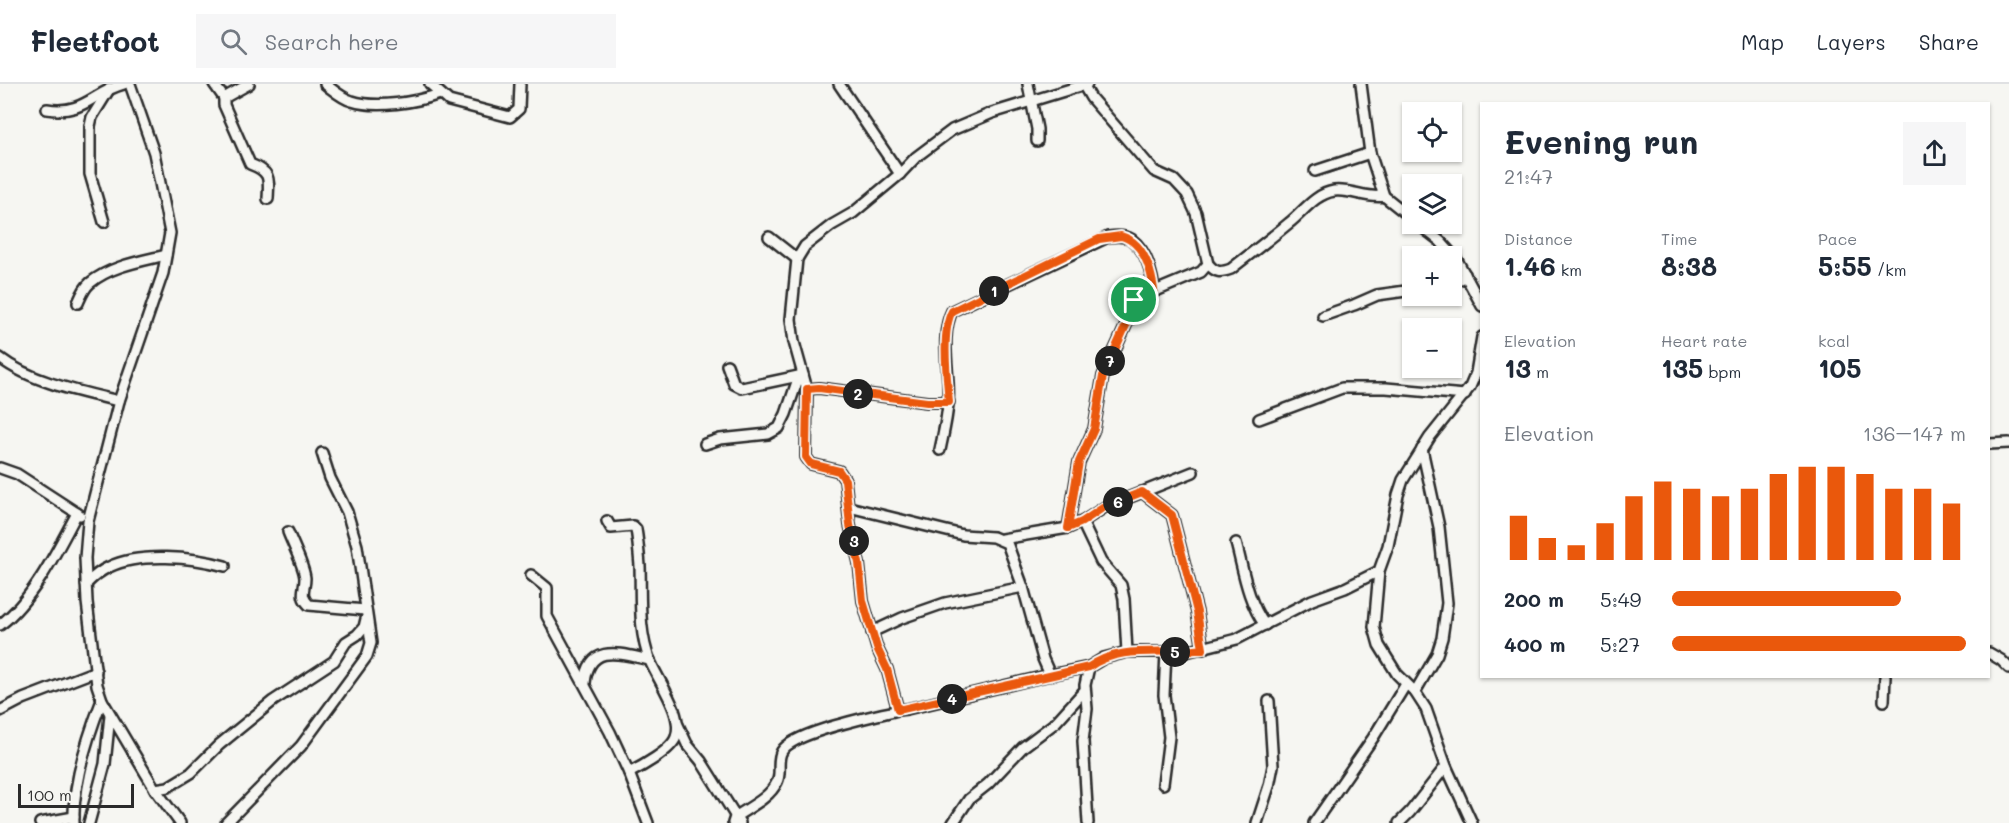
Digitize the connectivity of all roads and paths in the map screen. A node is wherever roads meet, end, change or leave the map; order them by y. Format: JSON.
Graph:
{"nodes":[{"id":1,"x":124,"y":84,"type":"edge"},
{"id":2,"x":130,"y":84,"type":"edge"},
{"id":3,"x":214,"y":84,"type":"edge"},
{"id":4,"x":249,"y":84,"type":"edge"},
{"id":5,"x":325,"y":84,"type":"edge"},
{"id":6,"x":430,"y":84,"type":"edge"},
{"id":7,"x":520,"y":84,"type":"edge"},
{"id":8,"x":839,"y":84,"type":"edge"},
{"id":9,"x":1028,"y":84,"type":"edge"},
{"id":10,"x":1361,"y":84,"type":"edge"},
{"id":11,"x":1086,"y":85,"type":"edge"},
{"id":12,"x":110,"y":88,"type":"junction"},
{"id":13,"x":440,"y":94,"type":"junction"},
{"id":14,"x":224,"y":98,"type":"junction"},
{"id":15,"x":1031,"y":102,"type":"junction"},
{"id":16,"x":47,"y":109,"type":"dead end"},
{"id":17,"x":1037,"y":141,"type":"dead end"},
{"id":18,"x":1370,"y":153,"type":"junction"},
{"id":19,"x":1316,"y":171,"type":"dead end"},
{"id":20,"x":900,"y":174,"type":"junction"},
{"id":21,"x":1384,"y":196,"type":"junction"},
{"id":22,"x":268,"y":199,"type":"dead end"},
{"id":23,"x":1402,"y":210,"type":"edge"},
{"id":24,"x":104,"y":222,"type":"dead end"},
{"id":25,"x":1431,"y":234,"type":"edge"},
{"id":26,"x":769,"y":237,"type":"dead end"},
{"id":27,"x":166,"y":255,"type":"junction"},
{"id":28,"x":797,"y":259,"type":"junction"},
{"id":29,"x":1208,"y":264,"type":"junction"},
{"id":30,"x":1465,"y":274,"type":"junction"},
{"id":31,"x":1462,"y":278,"type":"edge"},
{"id":32,"x":1154,"y":290,"type":"junction"},
{"id":33,"x":1402,"y":292,"type":"edge"},
{"id":34,"x":1480,"y":302,"type":"edge"},
{"id":35,"x":78,"y":303,"type":"dead end"},
{"id":36,"x":1323,"y":315,"type":"dead end"},
{"id":37,"x":1480,"y":349,"type":"edge"},
{"id":38,"x":0,"y":358,"type":"edge"},
{"id":39,"x":727,"y":365,"type":"dead end"},
{"id":40,"x":801,"y":376,"type":"junction"},
{"id":41,"x":807,"y":389,"type":"junction"},
{"id":42,"x":1465,"y":395,"type":"junction"},
{"id":43,"x":119,"y":401,"type":"junction"},
{"id":44,"x":949,"y":402,"type":"junction"},
{"id":45,"x":1259,"y":419,"type":"dead end"},
{"id":46,"x":2009,"y":443,"type":"edge"},
{"id":47,"x":705,"y":444,"type":"dead end"},
{"id":48,"x":1990,"y":444,"type":"edge"},
{"id":49,"x":1422,"y":449,"type":"junction"},
{"id":50,"x":940,"y":450,"type":"dead end"},
{"id":51,"x":322,"y":453,"type":"dead end"},
{"id":52,"x":0,"y":468,"type":"edge"},
{"id":53,"x":1193,"y":472,"type":"dead end"},
{"id":54,"x":1142,"y":492,"type":"junction"},
{"id":55,"x":849,"y":507,"type":"junction"},
{"id":56,"x":77,"y":513,"type":"junction"},
{"id":57,"x":88,"y":521,"type":"junction"},
{"id":58,"x":607,"y":521,"type":"dead end"},
{"id":59,"x":1082,"y":522,"type":"junction"},
{"id":60,"x":1068,"y":528,"type":"junction"},
{"id":61,"x":288,"y":532,"type":"dead end"},
{"id":62,"x":1002,"y":539,"type":"junction"},
{"id":63,"x":1236,"y":543,"type":"dead end"},
{"id":64,"x":225,"y":566,"type":"dead end"},
{"id":65,"x":1379,"y":571,"type":"junction"},
{"id":66,"x":531,"y":574,"type":"dead end"},
{"id":67,"x":86,"y":584,"type":"junction"},
{"id":68,"x":1023,"y":587,"type":"junction"},
{"id":69,"x":365,"y":614,"type":"junction"},
{"id":70,"x":0,"y":625,"type":"edge"},
{"id":71,"x":1265,"y":626,"type":"junction"},
{"id":72,"x":872,"y":632,"type":"junction"},
{"id":73,"x":1203,"y":649,"type":"junction"},
{"id":74,"x":1127,"y":652,"type":"junction"},
{"id":75,"x":1166,"y":652,"type":"junction"},
{"id":76,"x":1990,"y":653,"type":"edge"},
{"id":77,"x":650,"y":660,"type":"junction"},
{"id":78,"x":1089,"y":667,"type":"junction"},
{"id":79,"x":2009,"y":668,"type":"edge"},
{"id":80,"x":96,"y":671,"type":"junction"},
{"id":81,"x":1050,"y":675,"type":"junction"},
{"id":82,"x":1885,"y":678,"type":"edge"},
{"id":83,"x":585,"y":683,"type":"junction"},
{"id":84,"x":1406,"y":684,"type":"junction"},
{"id":85,"x":1085,"y":690,"type":"junction"},
{"id":86,"x":1415,"y":692,"type":"junction"},
{"id":87,"x":102,"y":700,"type":"junction"},
{"id":88,"x":1269,"y":701,"type":"dead end"},
{"id":89,"x":1884,"y":701,"type":"dead end"},
{"id":90,"x":898,"y":710,"type":"junction"},
{"id":91,"x":0,"y":711,"type":"edge"},
{"id":92,"x":110,"y":715,"type":"junction"},
{"id":93,"x":678,"y":725,"type":"junction"},
{"id":94,"x":1446,"y":766,"type":"junction"},
{"id":95,"x":629,"y":773,"type":"junction"},
{"id":96,"x":1163,"y":784,"type":"dead end"},
{"id":97,"x":155,"y":789,"type":"junction"},
{"id":98,"x":74,"y":820,"type":"edge"},
{"id":99,"x":736,"y":821,"type":"edge"},
{"id":100,"x":40,"y":823,"type":"edge"},
{"id":101,"x":89,"y":823,"type":"edge"},
{"id":102,"x":180,"y":823,"type":"edge"},
{"id":103,"x":226,"y":823,"type":"edge"},
{"id":104,"x":648,"y":823,"type":"edge"},
{"id":105,"x":953,"y":823,"type":"edge"},
{"id":106,"x":1088,"y":823,"type":"edge"},
{"id":107,"x":1257,"y":823,"type":"edge"},
{"id":108,"x":1314,"y":823,"type":"edge"},
{"id":109,"x":1399,"y":823,"type":"edge"},
{"id":110,"x":1472,"y":823,"type":"edge"}],
"edges":[{"from":1,"to":12,"type":"street"},
{"from":2,"to":27,"type":"street"},
{"from":3,"to":14,"type":"street"},
{"from":4,"to":14,"type":"street"},
{"from":5,"to":13,"type":"street"},
{"from":6,"to":13,"type":"street"},
{"from":7,"to":13,"type":"street"},
{"from":8,"to":20,"type":"street"},
{"from":9,"to":15,"type":"street"},
{"from":10,"to":18,"type":"street"},
{"from":11,"to":15,"type":"street"},
{"from":11,"to":29,"type":"street"},
{"from":12,"to":16,"type":"street"},
{"from":12,"to":24,"type":"street"},
{"from":14,"to":22,"type":"street"},
{"from":15,"to":17,"type":"street"},
{"from":15,"to":20,"type":"street"},
{"from":18,"to":19,"type":"street"},
{"from":18,"to":21,"type":"street"},
{"from":20,"to":28,"type":"street"},
{"from":21,"to":23,"type":"street"},
{"from":21,"to":29,"type":"street"},
{"from":25,"to":30,"type":"street"},
{"from":26,"to":28,"type":"street"},
{"from":27,"to":35,"type":"street"},
{"from":27,"to":43,"type":"street"},
{"from":28,"to":40,"type":"street"},
{"from":29,"to":32,"type":"street"},
{"from":30,"to":31,"type":"street"},
{"from":30,"to":34,"type":"street"},
{"from":32,"to":44,"type":"street"},
{"from":32,"to":60,"type":"street"},
{"from":33,"to":36,"type":"street"},
{"from":37,"to":42,"type":"street"},
{"from":38,"to":43,"type":"street"},
{"from":39,"to":40,"type":"street"},
{"from":40,"to":41,"type":"street"},
{"from":40,"to":47,"type":"street"},
{"from":41,"to":44,"type":"street"},
{"from":41,"to":55,"type":"street"},
{"from":42,"to":45,"type":"street"},
{"from":42,"to":49,"type":"street"},
{"from":43,"to":57,"type":"street"},
{"from":44,"to":50,"type":"street"},
{"from":46,"to":48,"type":"street"},
{"from":49,"to":65,"type":"street"},
{"from":49,"to":86,"type":"street"},
{"from":51,"to":69,"type":"street"},
{"from":52,"to":56,"type":"street"},
{"from":53,"to":54,"type":"street"},
{"from":54,"to":59,"type":"street"},
{"from":54,"to":73,"type":"street"},
{"from":55,"to":62,"type":"street"},
{"from":55,"to":72,"type":"street"},
{"from":56,"to":57,"type":"street"},
{"from":56,"to":70,"type":"street"},
{"from":57,"to":67,"type":"street"},
{"from":58,"to":77,"type":"street"},
{"from":59,"to":60,"type":"street"},
{"from":59,"to":74,"type":"street"},
{"from":60,"to":62,"type":"street"},
{"from":61,"to":69,"type":"street"},
{"from":62,"to":68,"type":"street"},
{"from":63,"to":71,"type":"street"},
{"from":64,"to":67,"type":"street"},
{"from":65,"to":71,"type":"street"},
{"from":65,"to":84,"type":"street"},
{"from":66,"to":83,"type":"street"},
{"from":67,"to":80,"type":"street"},
{"from":68,"to":72,"type":"street"},
{"from":68,"to":81,"type":"street"},
{"from":69,"to":97,"type":"street"},
{"from":69,"to":103,"type":"street"},
{"from":71,"to":73,"type":"street"},
{"from":72,"to":90,"type":"street"},
{"from":73,"to":75,"type":"street"},
{"from":74,"to":75,"type":"street"},
{"from":74,"to":78,"type":"street"},
{"from":75,"to":96,"type":"street"},
{"from":76,"to":79,"type":"street"},
{"from":77,"to":83,"type":"street"},
{"from":77,"to":93,"type":"street"},
{"from":78,"to":81,"type":"street"},
{"from":78,"to":85,"type":"street"},
{"from":80,"to":87,"type":"street"},
{"from":80,"to":91,"type":"street"},
{"from":81,"to":90,"type":"street"},
{"from":82,"to":89,"type":"street"},
{"from":83,"to":95,"type":"street"},
{"from":84,"to":86,"type":"street"},
{"from":84,"to":108,"type":"street"},
{"from":85,"to":105,"type":"street"},
{"from":85,"to":106,"type":"street"},
{"from":86,"to":94,"type":"street"},
{"from":87,"to":92,"type":"street"},
{"from":87,"to":98,"type":"street"},
{"from":88,"to":107,"type":"street"},
{"from":90,"to":99,"type":"street"},
{"from":92,"to":97,"type":"street"},
{"from":92,"to":101,"type":"street"},
{"from":93,"to":95,"type":"street"},
{"from":93,"to":99,"type":"street"},
{"from":94,"to":109,"type":"street"},
{"from":94,"to":110,"type":"street"},
{"from":95,"to":104,"type":"street"},
{"from":97,"to":102,"type":"street"},
{"from":98,"to":100,"type":"street"}]}
